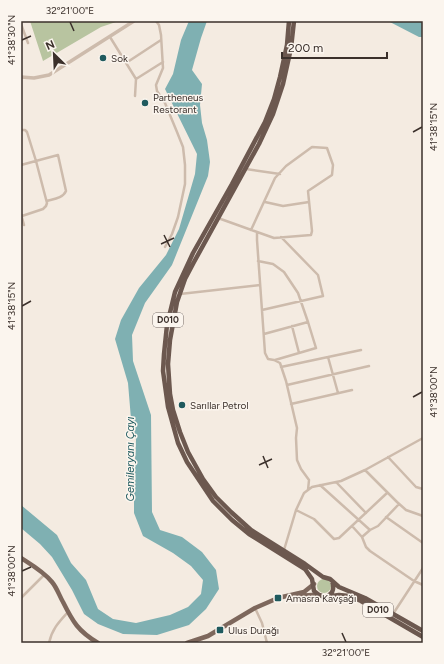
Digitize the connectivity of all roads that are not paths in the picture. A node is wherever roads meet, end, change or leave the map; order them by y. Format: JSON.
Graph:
{"nodes":[{"id":1,"x":134,"y":21,"type":"edge"},
{"id":2,"x":156,"y":21,"type":"edge"},
{"id":3,"x":289,"y":21,"type":"edge"},
{"id":4,"x":294,"y":21,"type":"edge"},
{"id":5,"x":21,"y":24,"type":"edge"},
{"id":6,"x":110,"y":37,"type":"junction"},
{"id":7,"x":161,"y":40,"type":"junction"},
{"id":8,"x":28,"y":43,"type":"dead end"},
{"id":9,"x":163,"y":62,"type":"junction"},
{"id":10,"x":126,"y":63,"type":"junction"},
{"id":11,"x":21,"y":77,"type":"edge"},
{"id":12,"x":136,"y":79,"type":"junction"},
{"id":13,"x":135,"y":96,"type":"dead end"},
{"id":14,"x":21,"y":130,"type":"edge"},
{"id":15,"x":36,"y":161,"type":"junction"},
{"id":16,"x":21,"y":165,"type":"edge"},
{"id":17,"x":245,"y":169,"type":"junction"},
{"id":18,"x":280,"y":174,"type":"junction"},
{"id":19,"x":47,"y":201,"type":"junction"},
{"id":20,"x":265,"y":202,"type":"junction"},
{"id":21,"x":309,"y":202,"type":"junction"},
{"id":22,"x":21,"y":215,"type":"edge"},
{"id":23,"x":218,"y":218,"type":"junction"},
{"id":24,"x":24,"y":224,"type":"dead end"},
{"id":25,"x":251,"y":230,"type":"junction"},
{"id":26,"x":257,"y":232,"type":"junction"},
{"id":27,"x":281,"y":237,"type":"junction"},
{"id":28,"x":164,"y":246,"type":"dead end"},
{"id":29,"x":258,"y":261,"type":"junction"},
{"id":30,"x":260,"y":285,"type":"junction"},
{"id":31,"x":180,"y":294,"type":"junction"},
{"id":32,"x":301,"y":301,"type":"junction"},
{"id":33,"x":262,"y":310,"type":"junction"},
{"id":34,"x":308,"y":322,"type":"junction"},
{"id":35,"x":292,"y":326,"type":"junction"},
{"id":36,"x":264,"y":334,"type":"junction"},
{"id":37,"x":361,"y":350,"type":"dead end"},
{"id":38,"x":299,"y":353,"type":"junction"},
{"id":39,"x":328,"y":357,"type":"junction"},
{"id":40,"x":274,"y":360,"type":"junction"},
{"id":41,"x":369,"y":366,"type":"dead end"},
{"id":42,"x":282,"y":367,"type":"junction"},
{"id":43,"x":333,"y":374,"type":"junction"},
{"id":44,"x":287,"y":385,"type":"junction"},
{"id":45,"x":352,"y":390,"type":"dead end"},
{"id":46,"x":338,"y":393,"type":"junction"},
{"id":47,"x":291,"y":404,"type":"junction"},
{"id":48,"x":423,"y":438,"type":"edge"},
{"id":49,"x":388,"y":457,"type":"junction"},
{"id":50,"x":365,"y":470,"type":"junction"},
{"id":51,"x":336,"y":482,"type":"junction"},
{"id":52,"x":320,"y":485,"type":"junction"},
{"id":53,"x":423,"y":489,"type":"edge"},
{"id":54,"x":308,"y":490,"type":"junction"},
{"id":55,"x":387,"y":493,"type":"junction"},
{"id":56,"x":399,"y":504,"type":"junction"},
{"id":57,"x":296,"y":510,"type":"junction"},
{"id":58,"x":366,"y":513,"type":"junction"},
{"id":59,"x":423,"y":516,"type":"edge"},
{"id":60,"x":386,"y":517,"type":"junction"},
{"id":61,"x":359,"y":519,"type":"junction"},
{"id":62,"x":352,"y":526,"type":"junction"},
{"id":63,"x":370,"y":530,"type":"junction"},
{"id":64,"x":362,"y":537,"type":"junction"},
{"id":65,"x":423,"y":543,"type":"edge"},
{"id":66,"x":284,"y":551,"type":"junction"},
{"id":67,"x":21,"y":558,"type":"edge"},
{"id":68,"x":423,"y":568,"type":"edge"},
{"id":69,"x":45,"y":574,"type":"junction"},
{"id":70,"x":323,"y":577,"type":"junction"},
{"id":71,"x":332,"y":581,"type":"junction"},
{"id":72,"x":414,"y":581,"type":"junction"},
{"id":73,"x":314,"y":584,"type":"junction"},
{"id":74,"x":423,"y":585,"type":"edge"},
{"id":75,"x":319,"y":596,"type":"junction"},
{"id":76,"x":328,"y":596,"type":"junction"},
{"id":77,"x":21,"y":598,"type":"edge"},
{"id":78,"x":263,"y":604,"type":"junction"},
{"id":79,"x":255,"y":608,"type":"junction"},
{"id":80,"x":68,"y":612,"type":"junction"},
{"id":81,"x":393,"y":614,"type":"junction"},
{"id":82,"x":423,"y":631,"type":"edge"},
{"id":83,"x":423,"y":637,"type":"edge"},
{"id":84,"x":49,"y":643,"type":"edge"},
{"id":85,"x":98,"y":643,"type":"edge"},
{"id":86,"x":187,"y":643,"type":"edge"},
{"id":87,"x":267,"y":643,"type":"edge"}],
"edges":[{"from":1,"to":6,"type":"street"},
{"from":2,"to":7,"type":"street"},
{"from":3,"to":73,"type":"highway","number":"D010"},
{"from":4,"to":17,"type":"highway","number":"D010"},
{"from":5,"to":8,"type":"street"},
{"from":6,"to":10,"type":"street"},
{"from":6,"to":11,"type":"street"},
{"from":7,"to":9,"type":"street"},
{"from":7,"to":10,"type":"street"},
{"from":9,"to":12,"type":"street"},
{"from":9,"to":28,"type":"street"},
{"from":10,"to":12,"type":"street"},
{"from":12,"to":13,"type":"street"},
{"from":14,"to":15,"type":"street"},
{"from":15,"to":16,"type":"street"},
{"from":15,"to":19,"type":"street"},
{"from":15,"to":19,"type":"street"},
{"from":17,"to":18,"type":"street"},
{"from":17,"to":23,"type":"highway","number":"D010"},
{"from":18,"to":20,"type":"street"},
{"from":18,"to":21,"type":"street"},
{"from":19,"to":22,"type":"street"},
{"from":20,"to":21,"type":"street"},
{"from":20,"to":25,"type":"street"},
{"from":21,"to":27,"type":"street"},
{"from":22,"to":24,"type":"street"},
{"from":23,"to":25,"type":"street"},
{"from":23,"to":31,"type":"highway","number":"D010"},
{"from":25,"to":26,"type":"street"},
{"from":26,"to":27,"type":"street"},
{"from":26,"to":29,"type":"street"},
{"from":27,"to":32,"type":"street"},
{"from":29,"to":30,"type":"street"},
{"from":29,"to":32,"type":"street"},
{"from":30,"to":31,"type":"street"},
{"from":30,"to":33,"type":"street"},
{"from":31,"to":66,"type":"highway","number":"D010"},
{"from":32,"to":33,"type":"street"},
{"from":32,"to":34,"type":"street"},
{"from":33,"to":36,"type":"street"},
{"from":34,"to":35,"type":"street"},
{"from":34,"to":38,"type":"street"},
{"from":35,"to":36,"type":"street"},
{"from":35,"to":38,"type":"street"},
{"from":36,"to":40,"type":"street"},
{"from":37,"to":39,"type":"street"},
{"from":38,"to":40,"type":"street"},
{"from":39,"to":42,"type":"street"},
{"from":39,"to":43,"type":"street"},
{"from":40,"to":42,"type":"street"},
{"from":41,"to":43,"type":"street"},
{"from":42,"to":44,"type":"street"},
{"from":43,"to":44,"type":"street"},
{"from":43,"to":46,"type":"street"},
{"from":44,"to":47,"type":"street"},
{"from":45,"to":46,"type":"street"},
{"from":46,"to":47,"type":"street"},
{"from":47,"to":54,"type":"street"},
{"from":48,"to":49,"type":"street"},
{"from":49,"to":50,"type":"street"},
{"from":49,"to":53,"type":"street"},
{"from":50,"to":51,"type":"street"},
{"from":50,"to":55,"type":"street"},
{"from":51,"to":52,"type":"street"},
{"from":51,"to":58,"type":"street"},
{"from":52,"to":54,"type":"street"},
{"from":52,"to":61,"type":"street"},
{"from":54,"to":57,"type":"street"},
{"from":55,"to":56,"type":"street"},
{"from":55,"to":58,"type":"street"},
{"from":56,"to":59,"type":"street"},
{"from":56,"to":60,"type":"street"},
{"from":57,"to":62,"type":"street"},
{"from":57,"to":66,"type":"street"},
{"from":58,"to":61,"type":"street"},
{"from":60,"to":63,"type":"street"},
{"from":60,"to":65,"type":"street"},
{"from":61,"to":62,"type":"street"},
{"from":61,"to":63,"type":"street"},
{"from":62,"to":64,"type":"street"},
{"from":63,"to":64,"type":"street"},
{"from":64,"to":72,"type":"street"},
{"from":66,"to":70,"type":"highway","number":"D010"},
{"from":67,"to":69,"type":"main road"},
{"from":68,"to":72,"type":"street"},
{"from":69,"to":77,"type":"street"},
{"from":69,"to":80,"type":"main road"},
{"from":70,"to":71,"type":"highway"},
{"from":70,"to":73,"type":"highway"},
{"from":71,"to":76,"type":"highway"},
{"from":71,"to":81,"type":"highway","number":"D010"},
{"from":72,"to":74,"type":"street"},
{"from":72,"to":81,"type":"street"},
{"from":73,"to":75,"type":"highway"},
{"from":73,"to":78,"type":"main road"},
{"from":75,"to":76,"type":"highway"},
{"from":75,"to":78,"type":"main road"},
{"from":76,"to":83,"type":"highway","number":"D010"},
{"from":78,"to":79,"type":"main road"},
{"from":79,"to":86,"type":"main road"},
{"from":79,"to":87,"type":"street"},
{"from":80,"to":84,"type":"street"},
{"from":80,"to":85,"type":"main road"},
{"from":81,"to":82,"type":"highway","number":"D010"}]}
